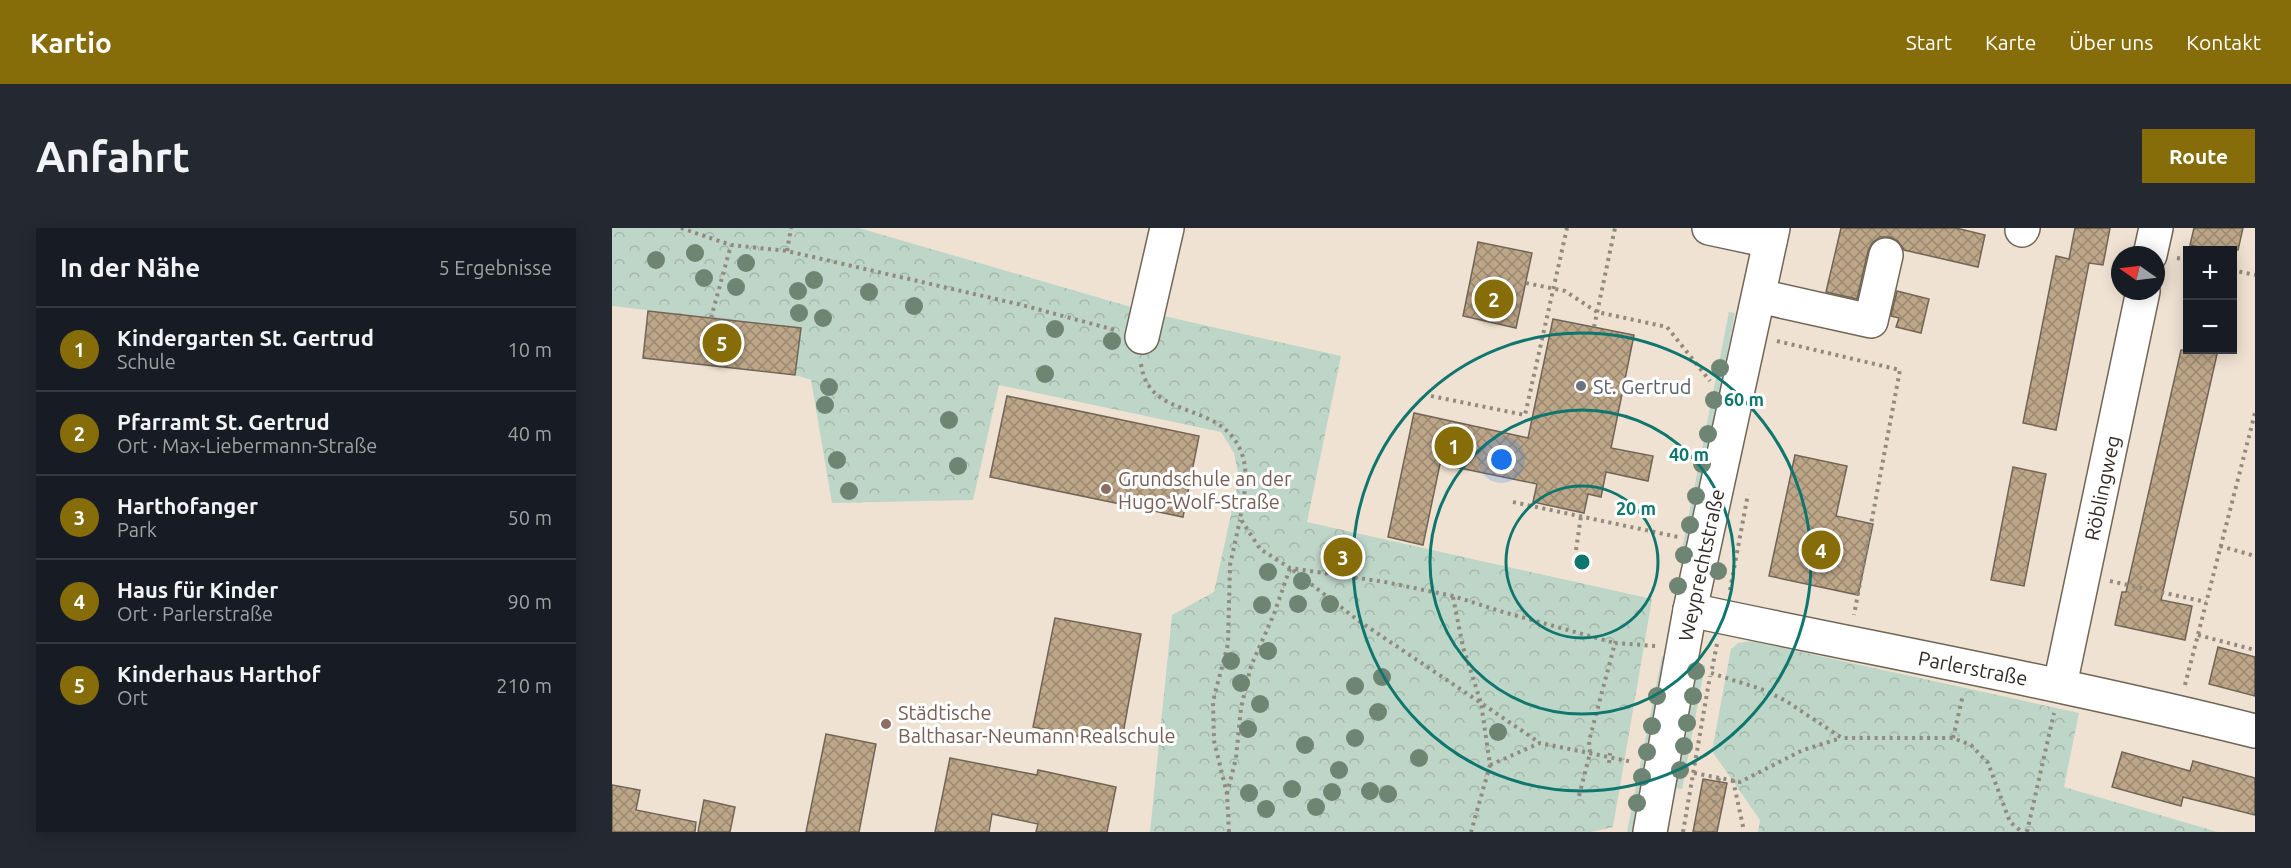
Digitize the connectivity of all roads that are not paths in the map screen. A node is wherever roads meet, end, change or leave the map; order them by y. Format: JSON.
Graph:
{"nodes":[{"id":1,"x":1167,"y":228,"type":"edge"},
{"id":2,"x":1709,"y":228,"type":"edge"},
{"id":3,"x":2156,"y":228,"type":"edge"},
{"id":4,"x":1772,"y":235,"type":"edge"},
{"id":5,"x":2152,"y":246,"type":"edge"},
{"id":6,"x":1886,"y":255,"type":"dead end"},
{"id":7,"x":1773,"y":299,"type":"junction"},
{"id":8,"x":2141,"y":300,"type":"edge"},
{"id":9,"x":1142,"y":337,"type":"road end"},
{"id":10,"x":1690,"y":610,"type":"junction"},
{"id":11,"x":2060,"y":685,"type":"junction"},
{"id":12,"x":2255,"y":731,"type":"edge"},
{"id":13,"x":1650,"y":832,"type":"edge"}],
"edges":[{"from":1,"to":9,"type":"street"},
{"from":2,"to":4,"type":"street"},
{"from":3,"to":5,"type":"street"},
{"from":4,"to":7,"type":"street","name":"Weyprechtstraße"},
{"from":6,"to":7,"type":"street"},
{"from":7,"to":10,"type":"street","name":"Weyprechtstraße"},
{"from":8,"to":11,"type":"street","name":"Röblingweg"},
{"from":10,"to":11,"type":"street","name":"Parlerstraße"},
{"from":10,"to":13,"type":"street","name":"Weyprechtstraße"},
{"from":11,"to":12,"type":"street","name":"Parlerstraße"}]}
